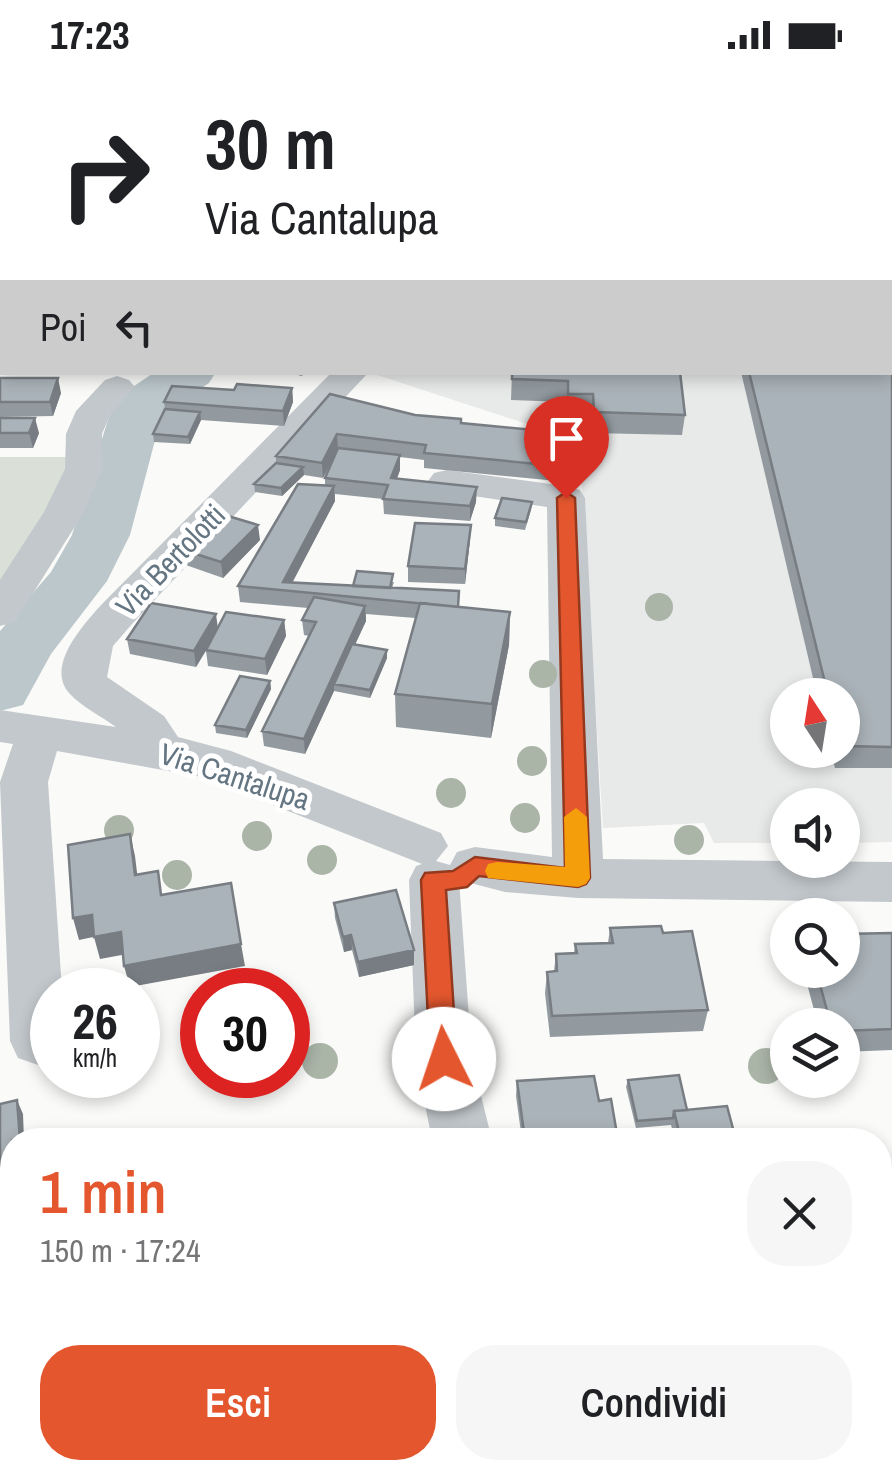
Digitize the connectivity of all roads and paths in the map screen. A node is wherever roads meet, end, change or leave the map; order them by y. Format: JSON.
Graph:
{"nodes":[{"id":1,"x":349,"y":375,"type":"edge"},
{"id":2,"x":117,"y":387,"type":"dead end"},
{"id":3,"x":447,"y":482,"type":"edge"},
{"id":4,"x":0,"y":612,"type":"edge"},
{"id":5,"x":18,"y":728,"type":"edge"},
{"id":6,"x":162,"y":750,"type":"junction"},
{"id":7,"x":444,"y":864,"type":"junction"},
{"id":8,"x":578,"y":878,"type":"junction"},
{"id":9,"x":892,"y":882,"type":"edge"},
{"id":10,"x":34,"y":968,"type":"edge"},
{"id":11,"x":459,"y":1128,"type":"edge"}],
"edges":[{"from":1,"to":6,"type":"street","name":"Via Bertolotti"},
{"from":2,"to":4,"type":"street"},
{"from":3,"to":8,"type":"street"},
{"from":5,"to":6,"type":"street","name":"Via Cantalupa"},
{"from":5,"to":10,"type":"street","name":"Via Cantalupa"},
{"from":6,"to":7,"type":"street","name":"Via Cantalupa"},
{"from":7,"to":8,"type":"street","name":"Via Cantalupa"},
{"from":7,"to":11,"type":"street"},
{"from":8,"to":9,"type":"street","name":"Via Cantalupa"}]}
